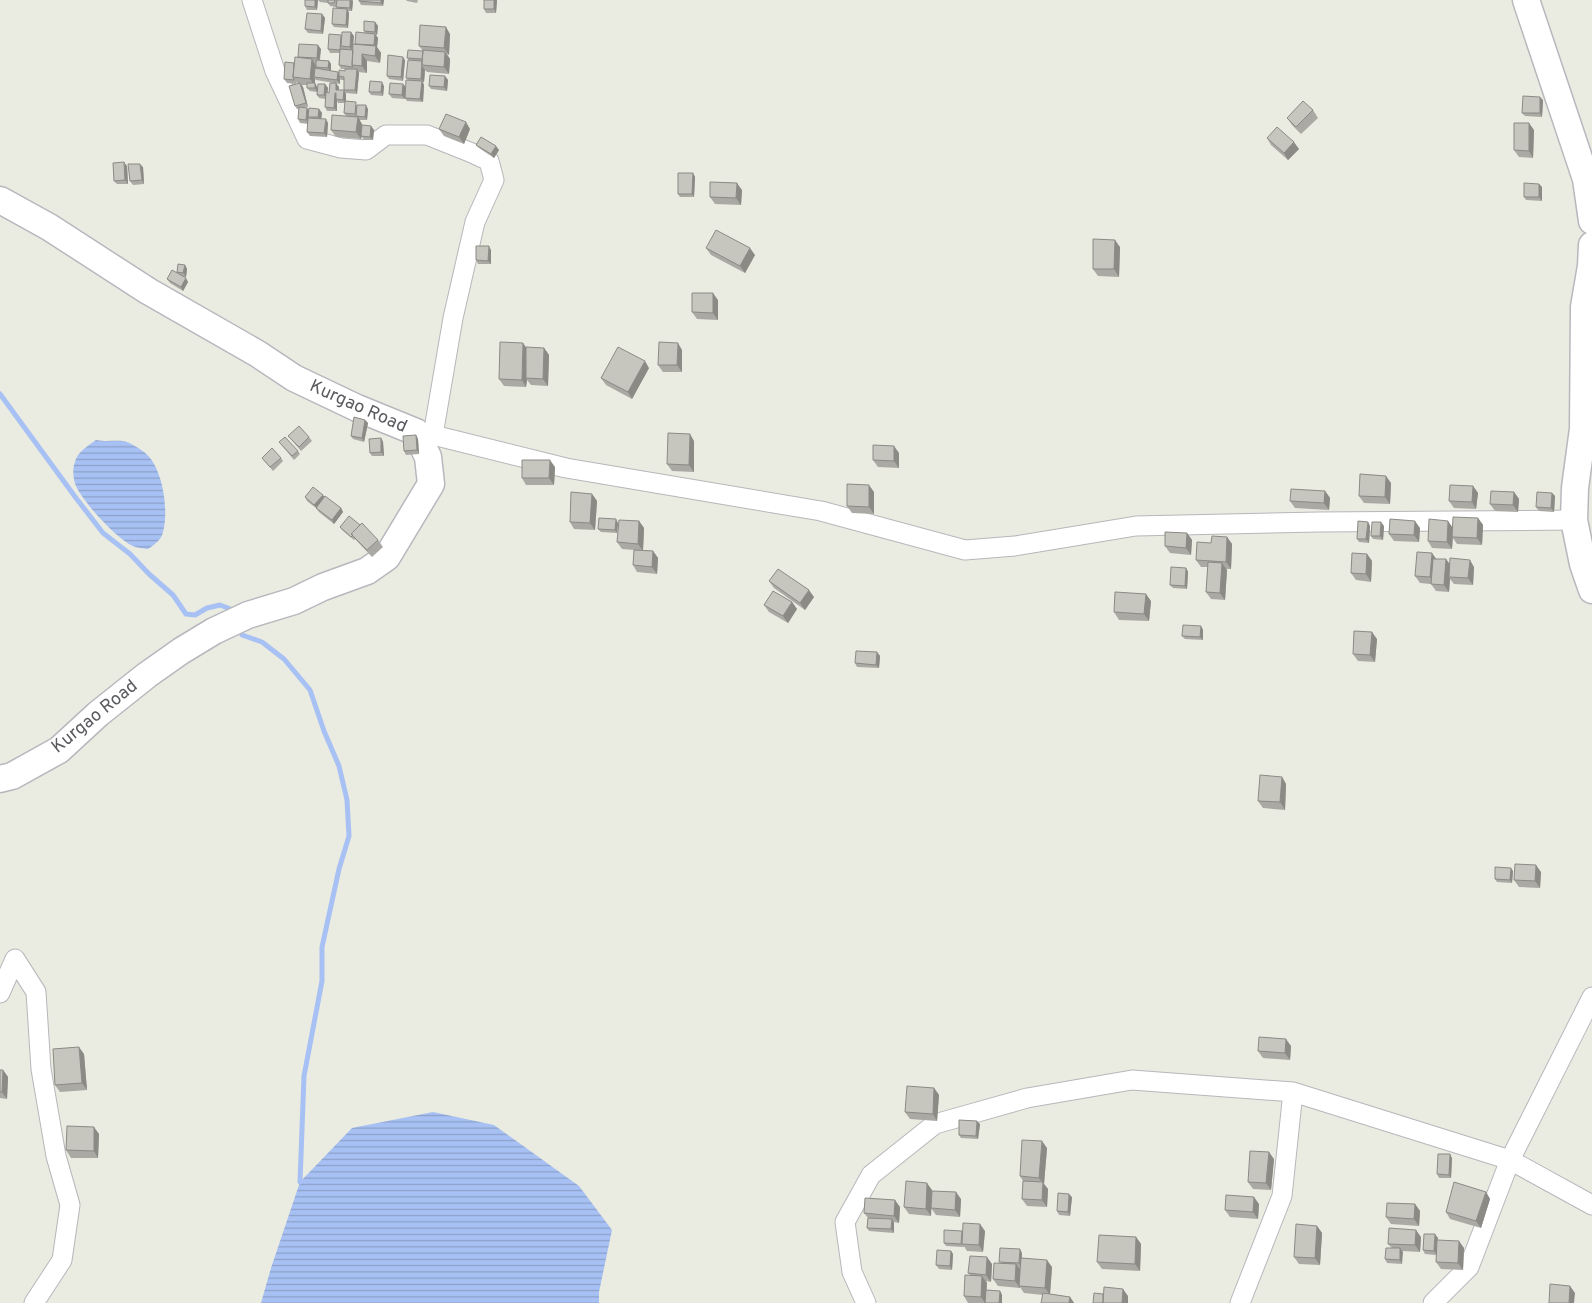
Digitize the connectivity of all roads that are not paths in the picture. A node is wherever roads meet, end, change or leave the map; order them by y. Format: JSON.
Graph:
{"nodes":[{"id":1,"x":252,"y":0,"type":"edge"},
{"id":2,"x":1526,"y":0,"type":"edge"},
{"id":3,"x":0,"y":200,"type":"edge"},
{"id":4,"x":1592,"y":221,"type":"edge"},
{"id":5,"x":1592,"y":245,"type":"edge"},
{"id":6,"x":425,"y":433,"type":"junction"},
{"id":7,"x":1574,"y":520,"type":"junction"},
{"id":8,"x":1592,"y":590,"type":"edge"},
{"id":9,"x":0,"y":780,"type":"edge"},
{"id":10,"x":0,"y":993,"type":"edge"},
{"id":11,"x":1592,"y":997,"type":"edge"},
{"id":12,"x":1293,"y":1092,"type":"junction"},
{"id":13,"x":1510,"y":1160,"type":"junction"},
{"id":14,"x":1592,"y":1206,"type":"edge"},
{"id":15,"x":34,"y":1303,"type":"edge"},
{"id":16,"x":866,"y":1303,"type":"edge"},
{"id":17,"x":1240,"y":1303,"type":"edge"},
{"id":18,"x":1433,"y":1303,"type":"edge"}],
"edges":[{"from":1,"to":6,"type":"street"},
{"from":2,"to":4,"type":"street"},
{"from":3,"to":6,"type":"street","name":"Kurgao Road"},
{"from":5,"to":7,"type":"street"},
{"from":6,"to":7,"type":"street"},
{"from":6,"to":9,"type":"street","name":"Kurgao Road"},
{"from":7,"to":8,"type":"street"},
{"from":10,"to":15,"type":"street"},
{"from":11,"to":13,"type":"street"},
{"from":12,"to":13,"type":"street"},
{"from":12,"to":16,"type":"street"},
{"from":12,"to":17,"type":"street"},
{"from":13,"to":14,"type":"street"},
{"from":13,"to":18,"type":"street"}]}
